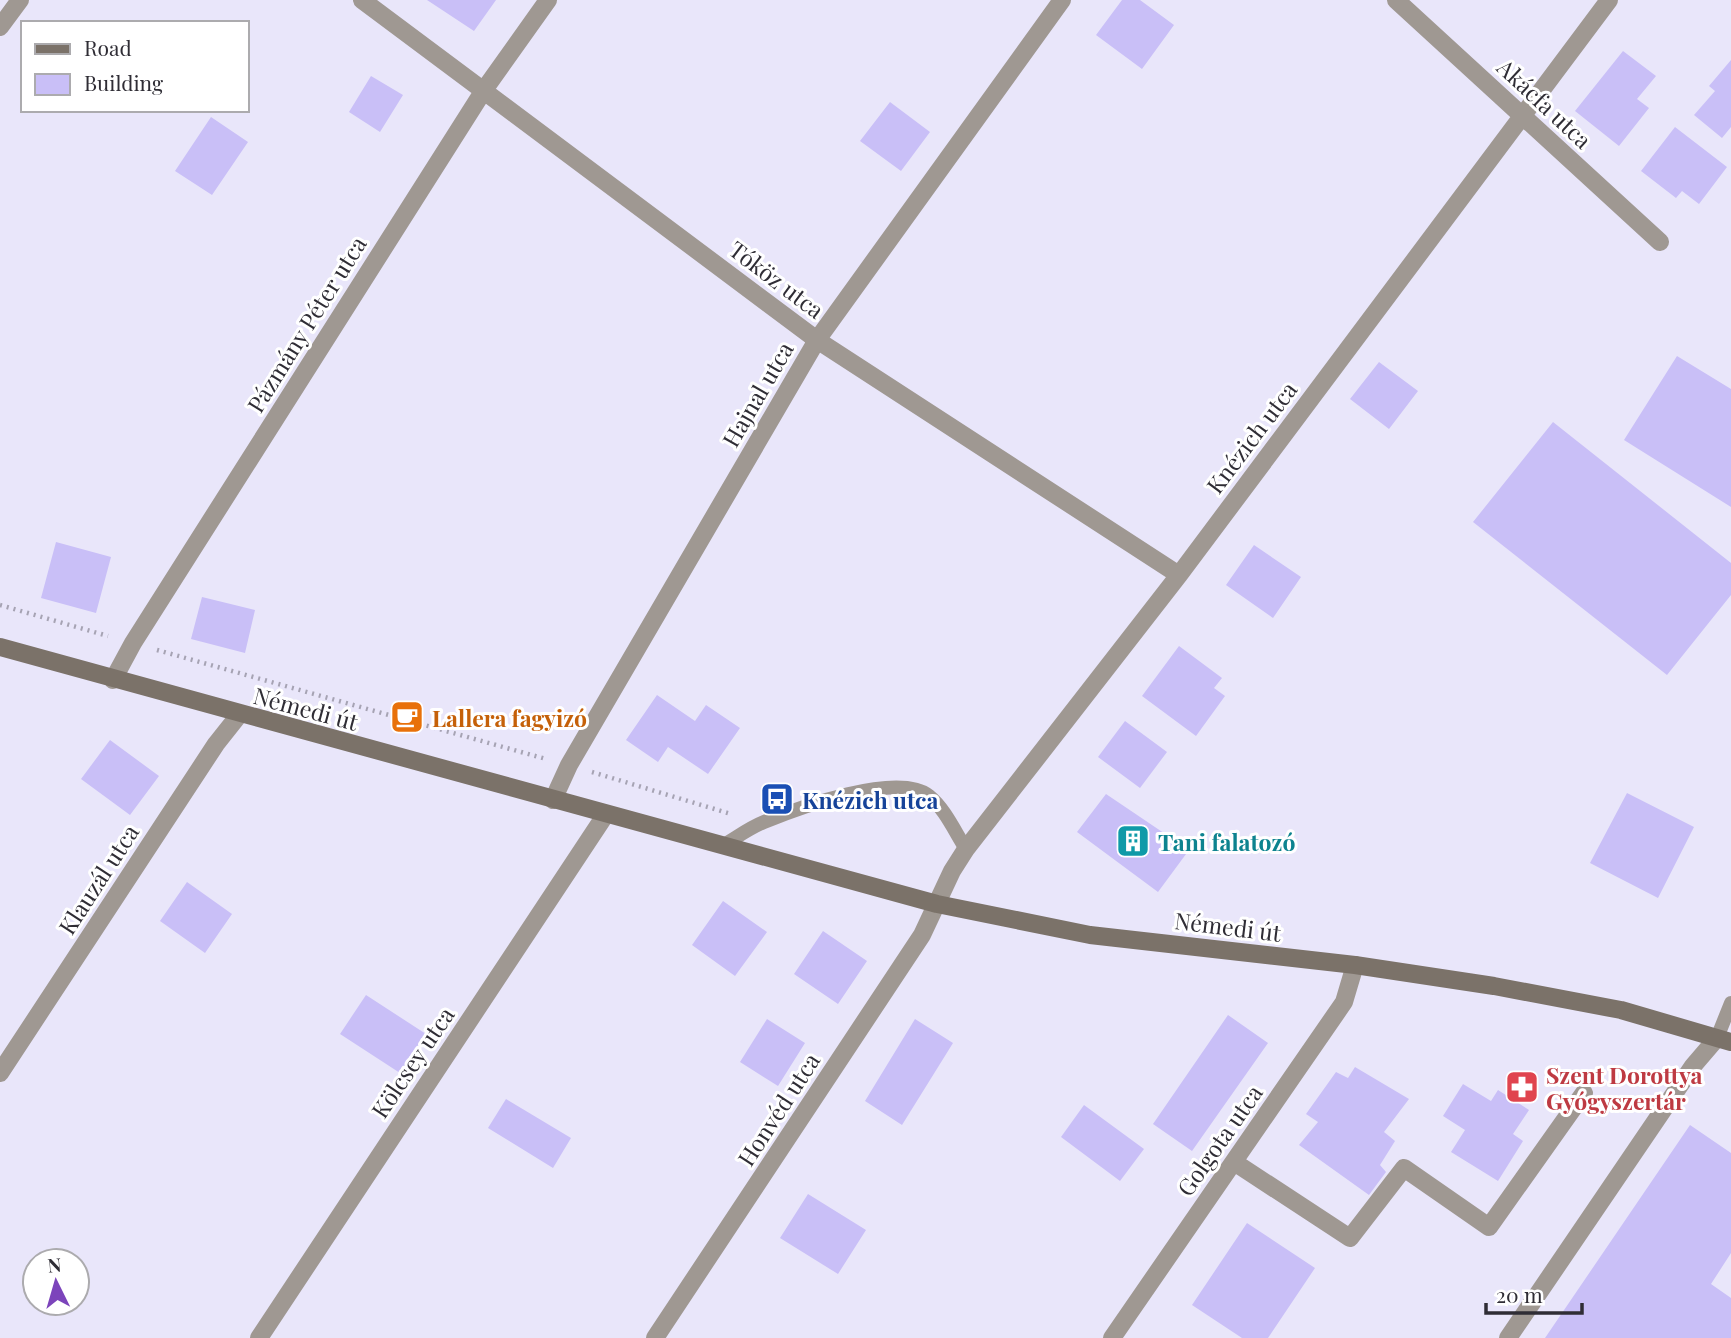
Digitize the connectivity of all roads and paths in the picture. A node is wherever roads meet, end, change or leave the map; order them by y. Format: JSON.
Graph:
{"nodes":[{"id":1,"x":20,"y":0,"type":"edge"},
{"id":2,"x":362,"y":0,"type":"edge"},
{"id":3,"x":548,"y":0,"type":"edge"},
{"id":4,"x":1062,"y":0,"type":"edge"},
{"id":5,"x":1396,"y":0,"type":"edge"},
{"id":6,"x":1609,"y":0,"type":"edge"},
{"id":7,"x":0,"y":27,"type":"edge"},
{"id":8,"x":484,"y":90,"type":"junction"},
{"id":9,"x":1522,"y":115,"type":"junction"},
{"id":10,"x":1660,"y":242,"type":"dead end"},
{"id":11,"x":817,"y":340,"type":"junction"},
{"id":12,"x":1179,"y":575,"type":"junction"},
{"id":13,"x":0,"y":605,"type":"edge"},
{"id":14,"x":133,"y":643,"type":"junction"},
{"id":15,"x":0,"y":648,"type":"edge"},
{"id":16,"x":113,"y":680,"type":"junction"},
{"id":17,"x":239,"y":715,"type":"junction"},
{"id":18,"x":569,"y":765,"type":"junction"},
{"id":19,"x":553,"y":800,"type":"junction"},
{"id":20,"x":606,"y":814,"type":"junction"},
{"id":21,"x":762,"y":823,"type":"junction"},
{"id":22,"x":722,"y":846,"type":"junction"},
{"id":23,"x":966,"y":849,"type":"junction"},
{"id":24,"x":937,"y":904,"type":"junction"},
{"id":25,"x":1355,"y":965,"type":"junction"},
{"id":26,"x":1731,"y":1003,"type":"edge"},
{"id":27,"x":1724,"y":1040,"type":"edge"},
{"id":28,"x":0,"y":1073,"type":"edge"},
{"id":29,"x":1584,"y":1093,"type":"dead end"},
{"id":30,"x":1234,"y":1162,"type":"junction"},
{"id":31,"x":259,"y":1338,"type":"edge"},
{"id":32,"x":655,"y":1338,"type":"edge"},
{"id":33,"x":1112,"y":1338,"type":"edge"},
{"id":34,"x":1508,"y":1338,"type":"edge"}],
"edges":[{"from":1,"to":7,"type":"street"},
{"from":2,"to":8,"type":"street","name":"Tóköz utca"},
{"from":3,"to":8,"type":"street","name":"Pázmány Péter utca"},
{"from":4,"to":11,"type":"street","name":"Hajnal utca"},
{"from":5,"to":9,"type":"street","name":"Akácfa utca"},
{"from":6,"to":9,"type":"street","name":"Knézich utca"},
{"from":8,"to":11,"type":"street","name":"Tóköz utca"},
{"from":8,"to":14,"type":"street","name":"Pázmány Péter utca"},
{"from":9,"to":10,"type":"street","name":"Akácfa utca"},
{"from":9,"to":12,"type":"street","name":"Knézich utca"},
{"from":11,"to":12,"type":"street","name":"Tóköz utca"},
{"from":11,"to":18,"type":"street","name":"Hajnal utca"},
{"from":12,"to":23,"type":"street","name":"Knézich utca"},
{"from":13,"to":14,"type":"path"},
{"from":14,"to":16,"type":"street","name":"Pázmány Péter utca"},
{"from":14,"to":18,"type":"path"},
{"from":15,"to":16,"type":"main road","name":"Némedi út"},
{"from":16,"to":17,"type":"main road","name":"Némedi út"},
{"from":17,"to":19,"type":"main road","name":"Némedi út"},
{"from":17,"to":28,"type":"street","name":"Klauzál utca"},
{"from":18,"to":19,"type":"street","name":"Hajnal utca"},
{"from":18,"to":21,"type":"path"},
{"from":19,"to":20,"type":"main road","name":"Némedi út"},
{"from":20,"to":22,"type":"main road","name":"Némedi út"},
{"from":20,"to":31,"type":"street","name":"Kölcsey utca"},
{"from":21,"to":22,"type":"lane"},
{"from":21,"to":23,"type":"lane"},
{"from":22,"to":24,"type":"main road","name":"Némedi út"},
{"from":23,"to":24,"type":"street","name":"Knézich utca"},
{"from":24,"to":25,"type":"main road","name":"Némedi út"},
{"from":24,"to":32,"type":"street","name":"Honvéd utca"},
{"from":25,"to":27,"type":"main road","name":"Némedi út"},
{"from":25,"to":30,"type":"street","name":"Golgota utca"},
{"from":26,"to":27,"type":"lane"},
{"from":27,"to":34,"type":"street"},
{"from":29,"to":30,"type":"street"},
{"from":30,"to":33,"type":"street","name":"Golgota utca"}]}
